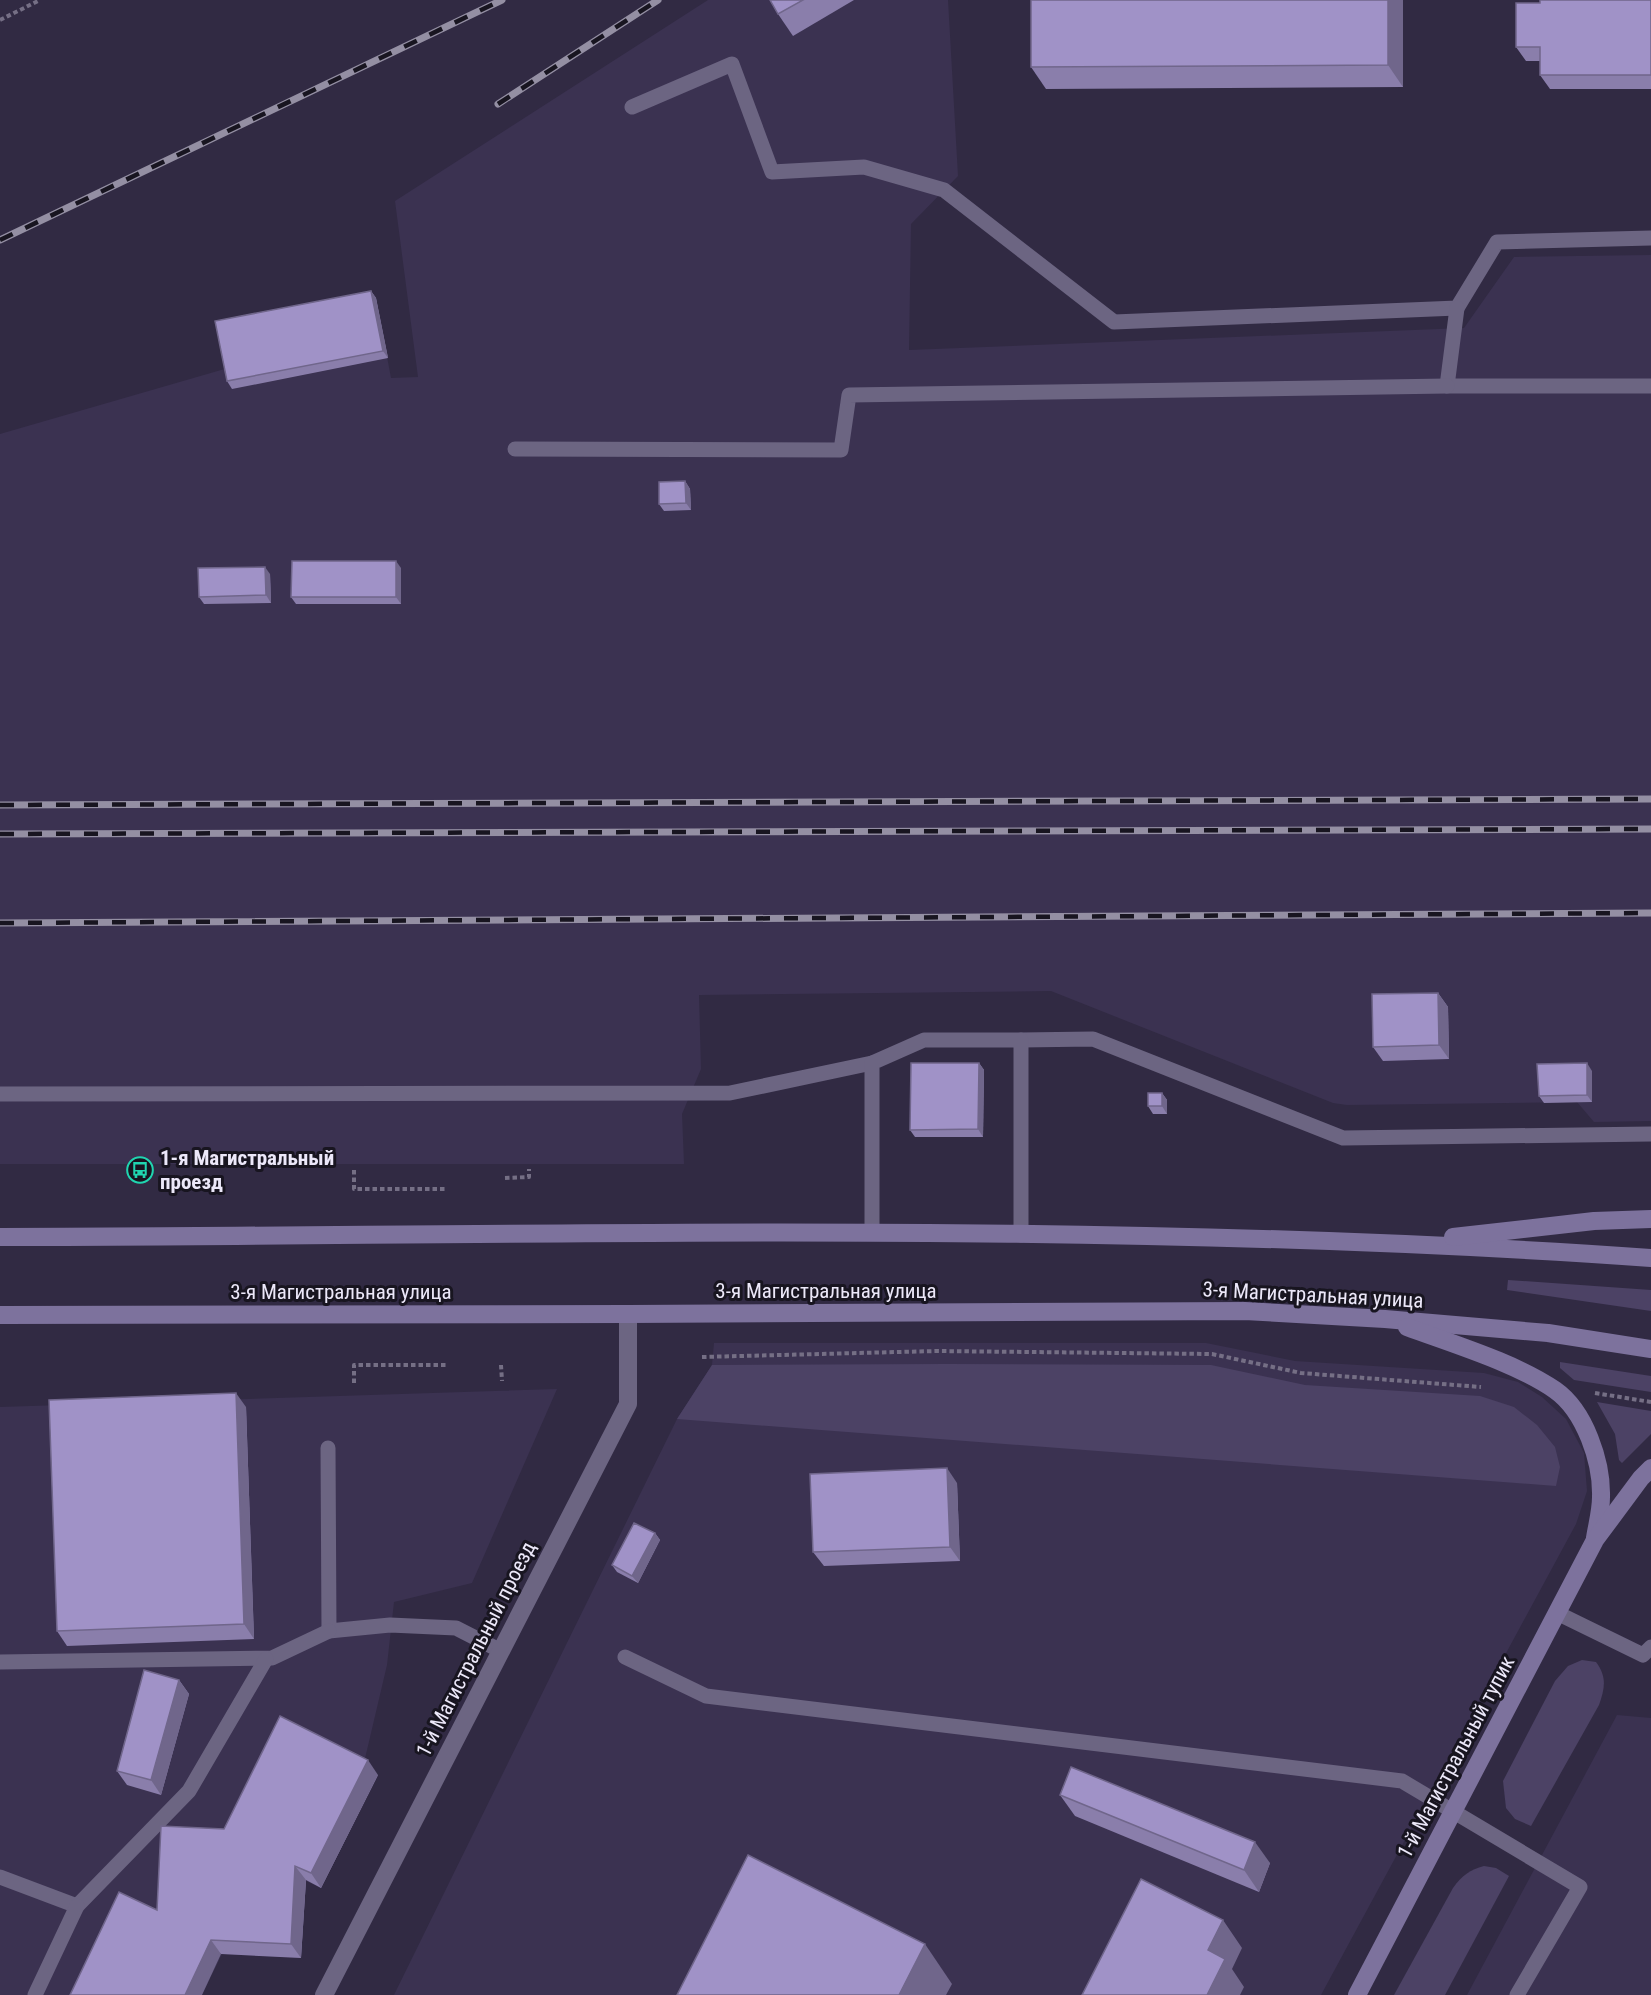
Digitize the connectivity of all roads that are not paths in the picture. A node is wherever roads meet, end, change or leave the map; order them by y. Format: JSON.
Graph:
{"nodes":[{"id":1,"x":632,"y":107,"type":"dead end"},
{"id":2,"x":1651,"y":238,"type":"edge"},
{"id":3,"x":1457,"y":308,"type":"junction"},
{"id":4,"x":1447,"y":386,"type":"junction"},
{"id":5,"x":1651,"y":386,"type":"edge"},
{"id":6,"x":515,"y":449,"type":"dead end"},
{"id":7,"x":1021,"y":1040,"type":"junction"},
{"id":8,"x":872,"y":1063,"type":"junction"},
{"id":9,"x":0,"y":1094,"type":"edge"},
{"id":10,"x":1651,"y":1134,"type":"edge"},
{"id":11,"x":1651,"y":1219,"type":"edge"},
{"id":12,"x":872,"y":1233,"type":"junction"},
{"id":13,"x":1021,"y":1235,"type":"junction"},
{"id":14,"x":0,"y":1237,"type":"edge"},
{"id":15,"x":1399,"y":1243,"type":"junction"},
{"id":16,"x":1651,"y":1258,"type":"edge"},
{"id":17,"x":628,"y":1314,"type":"junction"},
{"id":18,"x":0,"y":1315,"type":"edge"},
{"id":19,"x":1385,"y":1319,"type":"junction"},
{"id":20,"x":1651,"y":1349,"type":"edge"},
{"id":21,"x":328,"y":1448,"type":"dead end"},
{"id":22,"x":1651,"y":1468,"type":"edge"},
{"id":23,"x":1595,"y":1540,"type":"junction"},
{"id":24,"x":1557,"y":1613,"type":"junction"},
{"id":25,"x":329,"y":1631,"type":"junction"},
{"id":26,"x":1651,"y":1647,"type":"edge"},
{"id":27,"x":501,"y":1651,"type":"junction"},
{"id":28,"x":625,"y":1657,"type":"dead end"},
{"id":29,"x":266,"y":1659,"type":"junction"},
{"id":30,"x":0,"y":1662,"type":"edge"},
{"id":31,"x":1454,"y":1810,"type":"junction"},
{"id":32,"x":0,"y":1877,"type":"edge"},
{"id":33,"x":77,"y":1906,"type":"junction"},
{"id":34,"x":35,"y":1995,"type":"edge"},
{"id":35,"x":324,"y":1995,"type":"edge"},
{"id":36,"x":1357,"y":1995,"type":"edge"},
{"id":37,"x":1517,"y":1995,"type":"edge"}],
"edges":[{"from":1,"to":3,"type":"lane"},
{"from":2,"to":3,"type":"lane"},
{"from":3,"to":4,"type":"lane"},
{"from":4,"to":5,"type":"lane"},
{"from":4,"to":6,"type":"lane"},
{"from":7,"to":8,"type":"lane"},
{"from":7,"to":10,"type":"lane"},
{"from":7,"to":13,"type":"lane"},
{"from":8,"to":9,"type":"lane"},
{"from":8,"to":12,"type":"lane"},
{"from":11,"to":15,"type":"main road"},
{"from":12,"to":13,"type":"main road"},
{"from":12,"to":14,"type":"main road"},
{"from":13,"to":15,"type":"main road"},
{"from":15,"to":16,"type":"main road"},
{"from":17,"to":18,"type":"main road","name":"3-я Магистральная улица"},
{"from":17,"to":19,"type":"main road","name":"3-я Магистральная улица"},
{"from":17,"to":27,"type":"street","name":"1-й Магистральный проезд"},
{"from":19,"to":20,"type":"main road","name":"3-я Магистральная улица"},
{"from":19,"to":23,"type":"main road","name":"1-й Магистральный тупик"},
{"from":21,"to":25,"type":"lane"},
{"from":22,"to":23,"type":"main road","name":"1-й Магистральный тупик"},
{"from":23,"to":24,"type":"main road","name":"1-й Магистральный тупик"},
{"from":24,"to":26,"type":"lane"},
{"from":24,"to":31,"type":"main road","name":"1-й Магистральный тупик"},
{"from":25,"to":27,"type":"lane"},
{"from":25,"to":29,"type":"lane"},
{"from":27,"to":35,"type":"street","name":"1-й Магистральный проезд"},
{"from":28,"to":31,"type":"lane"},
{"from":29,"to":30,"type":"lane"},
{"from":29,"to":33,"type":"lane"},
{"from":31,"to":36,"type":"main road","name":"1-й Магистральный тупик"},
{"from":31,"to":37,"type":"lane"},
{"from":32,"to":33,"type":"lane"},
{"from":33,"to":34,"type":"lane"}]}
